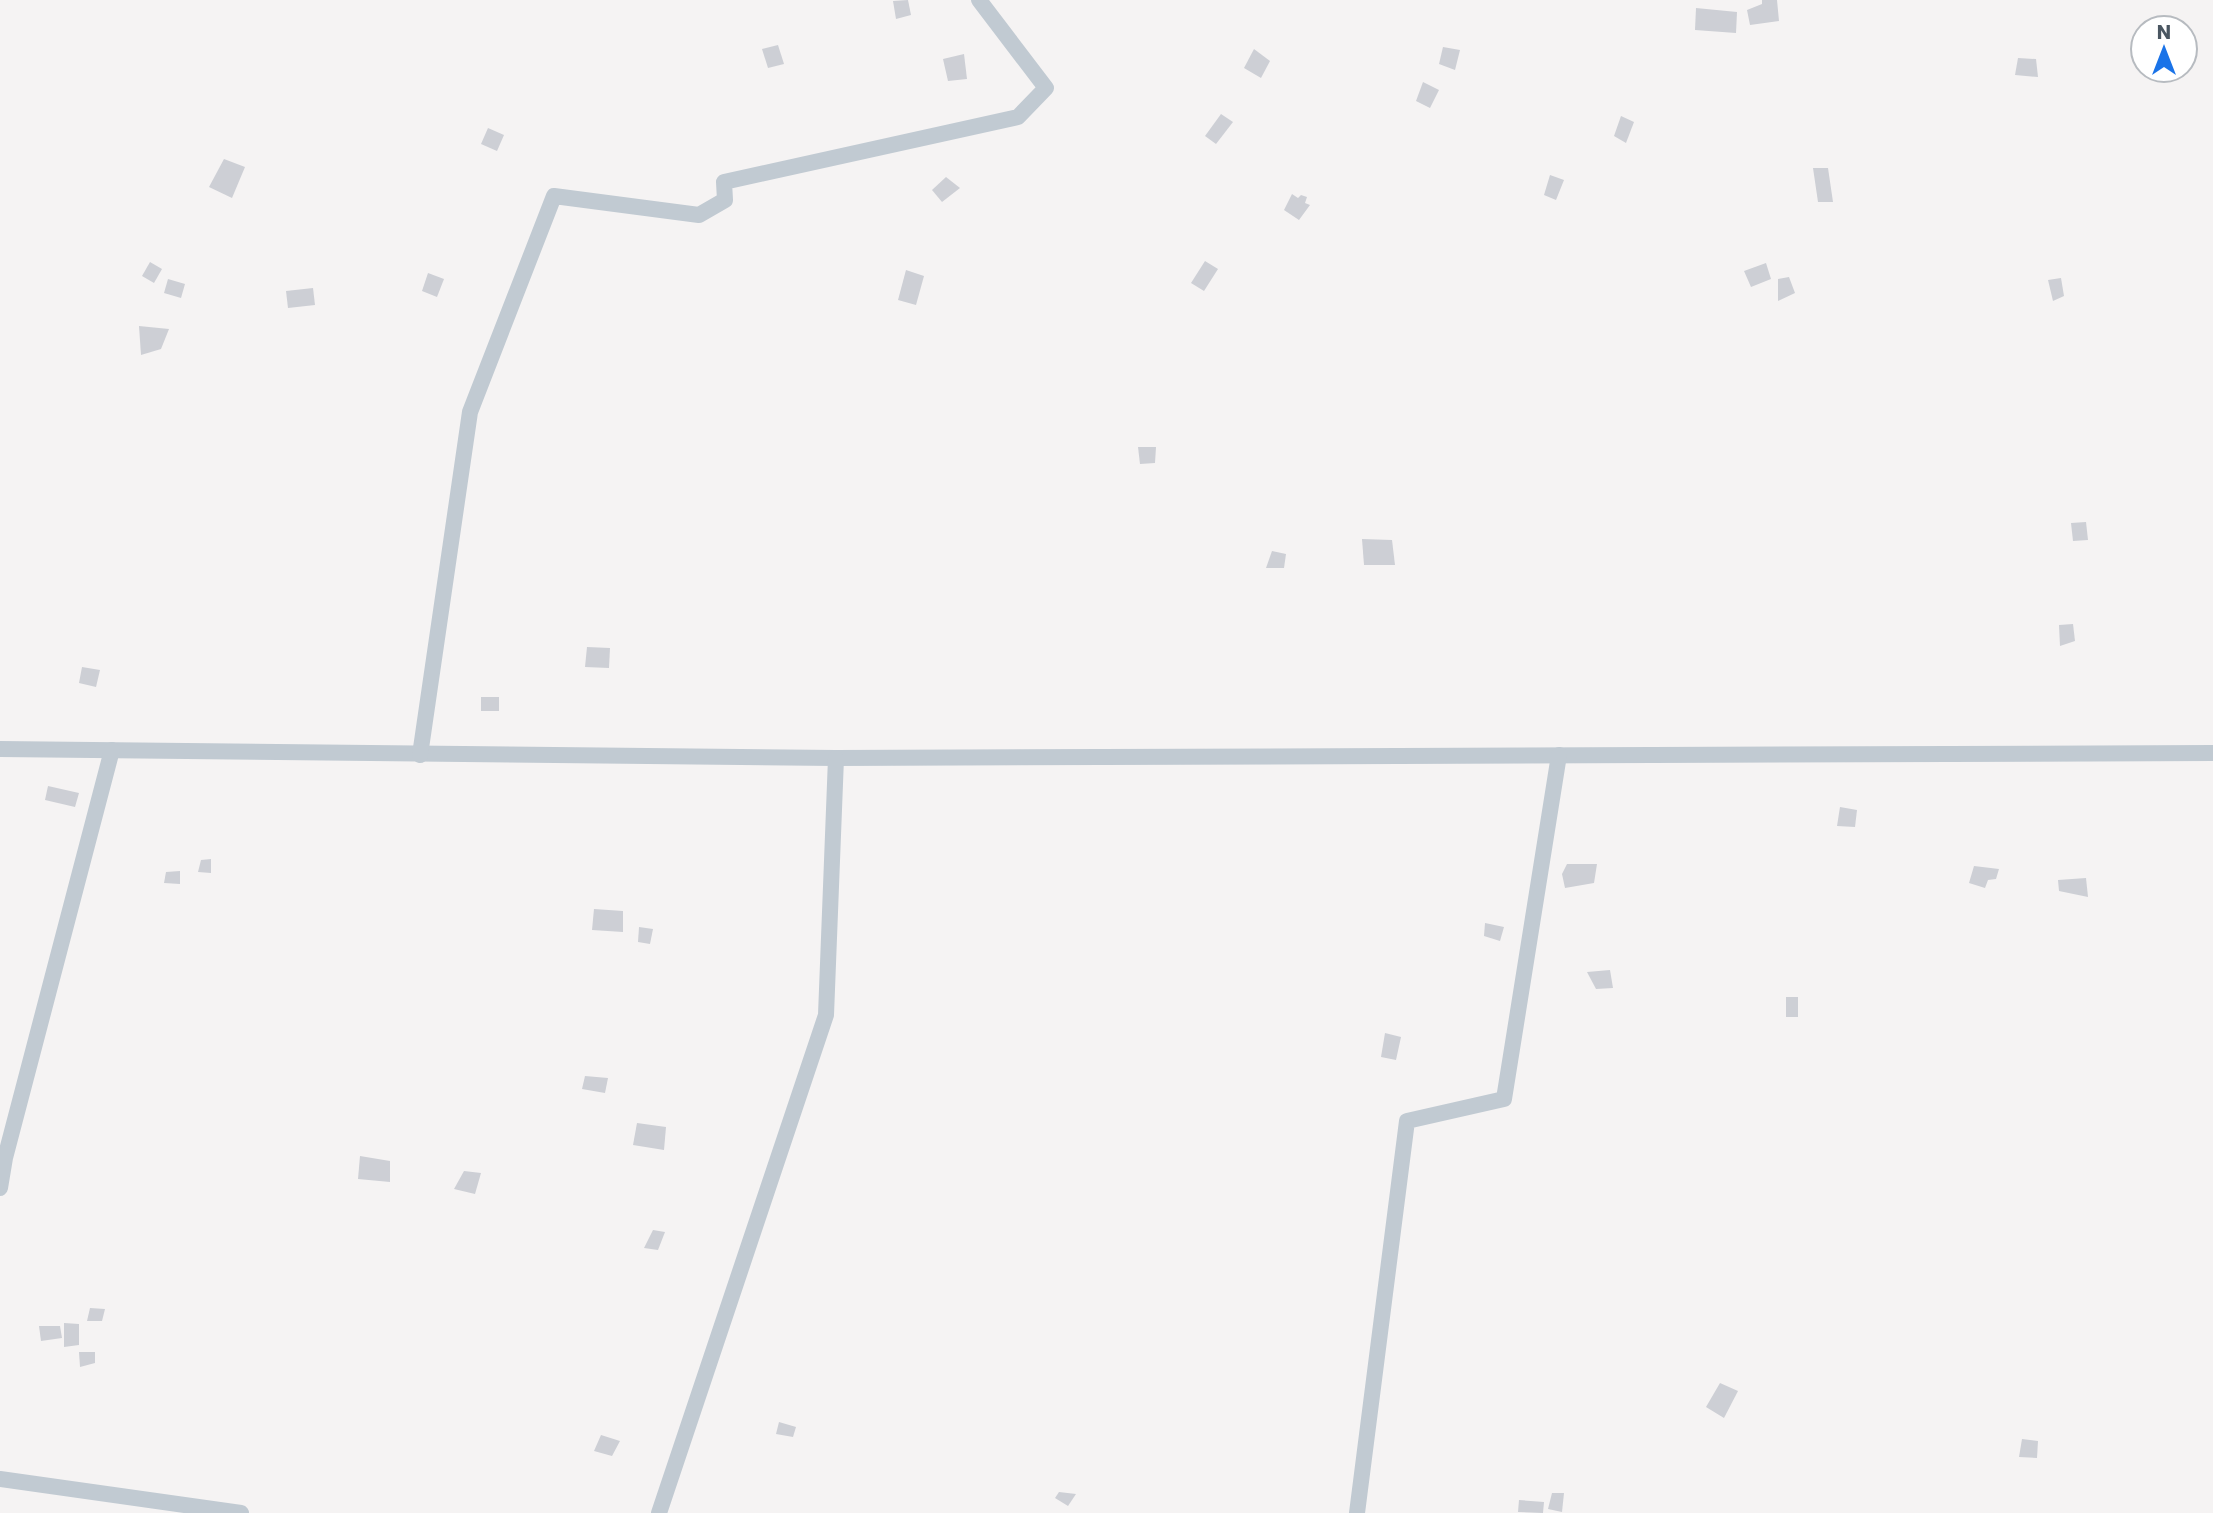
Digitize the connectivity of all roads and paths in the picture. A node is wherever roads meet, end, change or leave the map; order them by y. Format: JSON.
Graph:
{"nodes":[{"id":1,"x":979,"y":0,"type":"edge"},
{"id":2,"x":0,"y":749,"type":"edge"},
{"id":3,"x":112,"y":750,"type":"junction"},
{"id":4,"x":2213,"y":753,"type":"edge"},
{"id":5,"x":420,"y":755,"type":"junction"},
{"id":6,"x":1559,"y":755,"type":"junction"},
{"id":7,"x":836,"y":758,"type":"junction"},
{"id":8,"x":0,"y":1188,"type":"edge"},
{"id":9,"x":0,"y":1479,"type":"edge"},
{"id":10,"x":241,"y":1513,"type":"edge"},
{"id":11,"x":659,"y":1513,"type":"edge"},
{"id":12,"x":1357,"y":1513,"type":"edge"}],
"edges":[{"from":1,"to":5,"type":"street"},
{"from":2,"to":3,"type":"street"},
{"from":3,"to":5,"type":"street"},
{"from":3,"to":8,"type":"street"},
{"from":4,"to":6,"type":"street"},
{"from":5,"to":7,"type":"street"},
{"from":6,"to":7,"type":"street"},
{"from":6,"to":12,"type":"street"},
{"from":7,"to":11,"type":"street"},
{"from":9,"to":10,"type":"street"}]}
